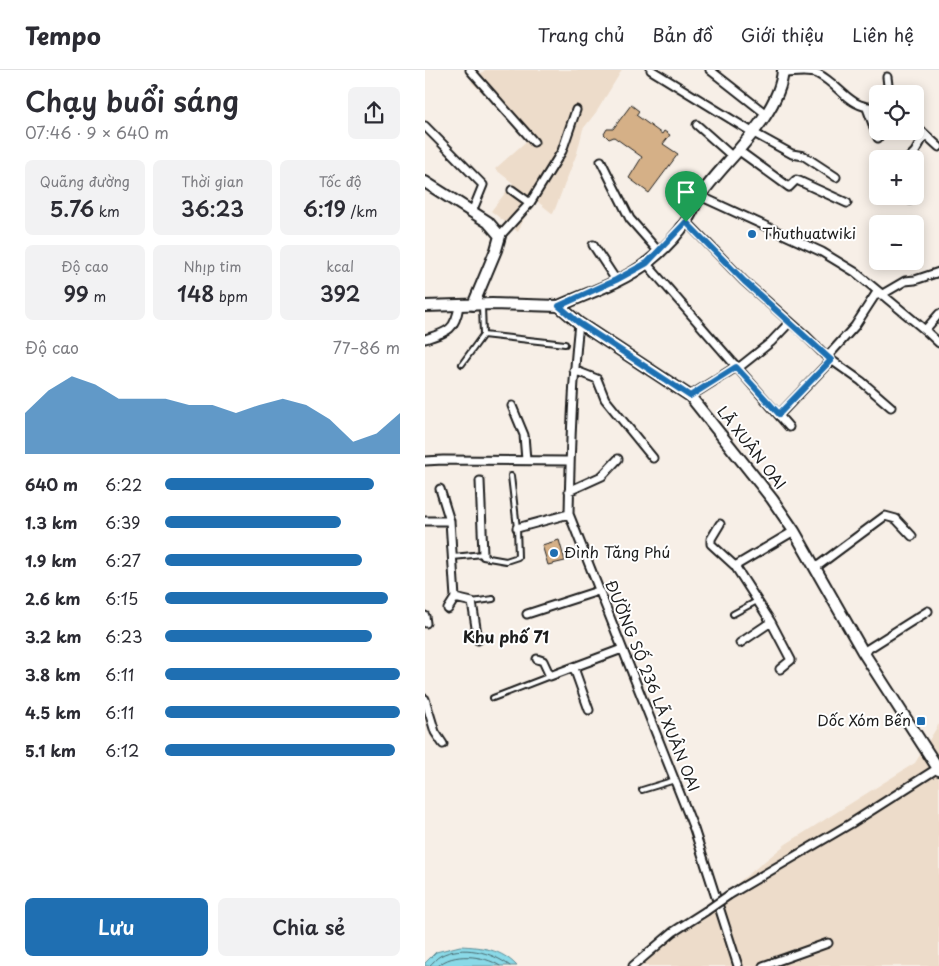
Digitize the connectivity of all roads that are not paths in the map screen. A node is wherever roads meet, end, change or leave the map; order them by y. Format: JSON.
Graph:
{"nodes":[{"id":1,"x":470,"y":70,"type":"edge"},
{"id":2,"x":651,"y":70,"type":"edge"},
{"id":3,"x":710,"y":70,"type":"edge"},
{"id":4,"x":783,"y":72,"type":"edge"},
{"id":5,"x":887,"y":76,"type":"dead end"},
{"id":6,"x":888,"y":85,"type":"edge"},
{"id":7,"x":867,"y":108,"type":"joint"},
{"id":8,"x":576,"y":110,"type":"dead end"},
{"id":9,"x":869,"y":113,"type":"edge"},
{"id":10,"x":765,"y":114,"type":"junction"},
{"id":11,"x":697,"y":125,"type":"dead end"},
{"id":12,"x":425,"y":126,"type":"edge"},
{"id":13,"x":752,"y":132,"type":"junction"},
{"id":14,"x":925,"y":134,"type":"joint"},
{"id":15,"x":534,"y":142,"type":"dead end"},
{"id":16,"x":939,"y":147,"type":"edge"},
{"id":17,"x":916,"y":150,"type":"edge"},
{"id":18,"x":735,"y":154,"type":"junction"},
{"id":19,"x":601,"y":161,"type":"dead end"},
{"id":20,"x":837,"y":177,"type":"dead end"},
{"id":21,"x":425,"y":182,"type":"edge"},
{"id":22,"x":512,"y":190,"type":"dead end"},
{"id":23,"x":700,"y":196,"type":"junction"},
{"id":24,"x":530,"y":203,"type":"junction"},
{"id":25,"x":847,"y":203,"type":"dead end"},
{"id":26,"x":473,"y":212,"type":"junction"},
{"id":27,"x":686,"y":222,"type":"junction"},
{"id":28,"x":500,"y":236,"type":"junction"},
{"id":29,"x":593,"y":246,"type":"dead end"},
{"id":30,"x":659,"y":252,"type":"junction"},
{"id":31,"x":647,"y":263,"type":"junction"},
{"id":32,"x":939,"y":272,"type":"edge"},
{"id":33,"x":616,"y":280,"type":"junction"},
{"id":34,"x":879,"y":293,"type":"junction"},
{"id":35,"x":477,"y":305,"type":"junction"},
{"id":36,"x":425,"y":306,"type":"edge"},
{"id":37,"x":459,"y":306,"type":"junction"},
{"id":38,"x":559,"y":306,"type":"junction"},
{"id":39,"x":939,"y":314,"type":"edge"},
{"id":40,"x":790,"y":322,"type":"junction"},
{"id":41,"x":579,"y":323,"type":"junction"},
{"id":42,"x":925,"y":330,"type":"junction"},
{"id":43,"x":483,"y":335,"type":"junction"},
{"id":44,"x":425,"y":339,"type":"edge"},
{"id":45,"x":939,"y":342,"type":"edge"},
{"id":46,"x":565,"y":344,"type":"dead end"},
{"id":47,"x":829,"y":359,"type":"junction"},
{"id":48,"x":462,"y":364,"type":"dead end"},
{"id":49,"x":737,"y":368,"type":"junction"},
{"id":50,"x":574,"y":370,"type":"junction"},
{"id":51,"x":690,"y":396,"type":"junction"},
{"id":52,"x":512,"y":406,"type":"dead end"},
{"id":53,"x":891,"y":407,"type":"dead end"},
{"id":54,"x":779,"y":414,"type":"junction"},
{"id":55,"x":789,"y":427,"type":"dead end"},
{"id":56,"x":653,"y":458,"type":"dead end"},
{"id":57,"x":526,"y":460,"type":"junction"},
{"id":58,"x":617,"y":460,"type":"dead end"},
{"id":59,"x":425,"y":461,"type":"edge"},
{"id":60,"x":568,"y":461,"type":"junction"},
{"id":61,"x":511,"y":476,"type":"dead end"},
{"id":62,"x":480,"y":482,"type":"dead end"},
{"id":63,"x":440,"y":489,"type":"dead end"},
{"id":64,"x":569,"y":491,"type":"junction"},
{"id":65,"x":569,"y":514,"type":"junction"},
{"id":66,"x":450,"y":521,"type":"junction"},
{"id":67,"x":425,"y":522,"type":"edge"},
{"id":68,"x":720,"y":524,"type":"dead end"},
{"id":69,"x":517,"y":528,"type":"junction"},
{"id":70,"x":794,"y":532,"type":"junction"},
{"id":71,"x":912,"y":536,"type":"dead end"},
{"id":72,"x":483,"y":554,"type":"junction"},
{"id":73,"x":453,"y":557,"type":"junction"},
{"id":74,"x":735,"y":566,"type":"junction"},
{"id":75,"x":815,"y":568,"type":"junction"},
{"id":76,"x":598,"y":591,"type":"junction"},
{"id":77,"x":455,"y":598,"type":"junction"},
{"id":78,"x":493,"y":599,"type":"dead end"},
{"id":79,"x":757,"y":600,"type":"junction"},
{"id":80,"x":472,"y":602,"type":"junction"},
{"id":81,"x":449,"y":609,"type":"dead end"},
{"id":82,"x":928,"y":611,"type":"dead end"},
{"id":83,"x":527,"y":614,"type":"dead end"},
{"id":84,"x":733,"y":614,"type":"dead end"},
{"id":85,"x":771,"y":622,"type":"junction"},
{"id":86,"x":478,"y":640,"type":"dead end"},
{"id":87,"x":740,"y":643,"type":"dead end"},
{"id":88,"x":622,"y":649,"type":"junction"},
{"id":89,"x":863,"y":652,"type":"junction"},
{"id":90,"x":537,"y":658,"type":"dead end"},
{"id":91,"x":574,"y":668,"type":"junction"},
{"id":92,"x":780,"y":669,"type":"dead end"},
{"id":93,"x":551,"y":676,"type":"junction"},
{"id":94,"x":493,"y":698,"type":"dead end"},
{"id":95,"x":425,"y":699,"type":"edge"},
{"id":96,"x":589,"y":710,"type":"dead end"},
{"id":97,"x":428,"y":718,"type":"edge"},
{"id":98,"x":443,"y":744,"type":"dead end"},
{"id":99,"x":938,"y":769,"type":"edge"},
{"id":100,"x":675,"y":780,"type":"junction"},
{"id":101,"x":642,"y":790,"type":"dead end"},
{"id":102,"x":828,"y":943,"type":"dead end"},
{"id":103,"x":633,"y":966,"type":"edge"},
{"id":104,"x":738,"y":966,"type":"edge"},
{"id":105,"x":763,"y":966,"type":"edge"}],
"edges":[{"from":1,"to":15,"type":"street"},
{"from":2,"to":13,"type":"street"},
{"from":3,"to":10,"type":"street"},
{"from":4,"to":7,"type":"street"},
{"from":4,"to":10,"type":"main road"},
{"from":5,"to":6,"type":"street"},
{"from":7,"to":9,"type":"street"},
{"from":8,"to":24,"type":"street"},
{"from":10,"to":13,"type":"main road"},
{"from":11,"to":18,"type":"street"},
{"from":12,"to":26,"type":"street"},
{"from":13,"to":18,"type":"main road"},
{"from":13,"to":20,"type":"street"},
{"from":14,"to":16,"type":"street"},
{"from":14,"to":17,"type":"street"},
{"from":18,"to":23,"type":"main road"},
{"from":18,"to":25,"type":"street"},
{"from":19,"to":30,"type":"street"},
{"from":21,"to":26,"type":"main road"},
{"from":22,"to":24,"type":"street"},
{"from":23,"to":27,"type":"main road"},
{"from":23,"to":34,"type":"street"},
{"from":24,"to":28,"type":"street"},
{"from":26,"to":28,"type":"main road"},
{"from":27,"to":30,"type":"main road"},
{"from":27,"to":40,"type":"street"},
{"from":28,"to":35,"type":"main road"},
{"from":29,"to":33,"type":"street"},
{"from":30,"to":31,"type":"main road"},
{"from":31,"to":33,"type":"main road"},
{"from":31,"to":49,"type":"street"},
{"from":32,"to":34,"type":"street"},
{"from":33,"to":38,"type":"main road"},
{"from":34,"to":42,"type":"street"},
{"from":34,"to":47,"type":"street"},
{"from":35,"to":37,"type":"main road"},
{"from":35,"to":38,"type":"main road"},
{"from":35,"to":43,"type":"lane"},
{"from":36,"to":37,"type":"main road"},
{"from":37,"to":44,"type":"street"},
{"from":38,"to":41,"type":"main road","name":"LÃ XUÂN OAI"},
{"from":39,"to":42,"type":"street"},
{"from":40,"to":47,"type":"street"},
{"from":40,"to":49,"type":"street"},
{"from":41,"to":50,"type":"street","name":"ĐƯỜNG SỐ 236 LÃ XUÂN OAI"},
{"from":41,"to":51,"type":"main road","name":"LÃ XUÂN OAI"},
{"from":42,"to":45,"type":"street"},
{"from":43,"to":46,"type":"lane"},
{"from":43,"to":48,"type":"lane"},
{"from":47,"to":53,"type":"street"},
{"from":47,"to":54,"type":"street"},
{"from":49,"to":51,"type":"street"},
{"from":49,"to":54,"type":"street"},
{"from":50,"to":56,"type":"street"},
{"from":50,"to":60,"type":"street","name":"ĐƯỜNG SỐ 236 LÃ XUÂN OAI"},
{"from":51,"to":70,"type":"main road","name":"LÃ XUÂN OAI"},
{"from":52,"to":57,"type":"street"},
{"from":54,"to":55,"type":"street"},
{"from":57,"to":59,"type":"street"},
{"from":57,"to":60,"type":"street"},
{"from":58,"to":64,"type":"street"},
{"from":60,"to":64,"type":"street","name":"ĐƯỜNG SỐ 236 LÃ XUÂN OAI"},
{"from":61,"to":69,"type":"lane"},
{"from":62,"to":72,"type":"street"},
{"from":63,"to":66,"type":"street"},
{"from":64,"to":65,"type":"street","name":"ĐƯỜNG SỐ 236 LÃ XUÂN OAI"},
{"from":65,"to":69,"type":"street"},
{"from":65,"to":76,"type":"street","name":"ĐƯỜNG SỐ 236 LÃ XUÂN OAI"},
{"from":66,"to":67,"type":"street"},
{"from":66,"to":73,"type":"street"},
{"from":68,"to":74,"type":"street"},
{"from":69,"to":72,"type":"lane"},
{"from":70,"to":74,"type":"street"},
{"from":70,"to":75,"type":"main road","name":"LÃ XUÂN OAI"},
{"from":71,"to":75,"type":"street"},
{"from":72,"to":73,"type":"lane"},
{"from":73,"to":77,"type":"street"},
{"from":74,"to":79,"type":"street"},
{"from":75,"to":89,"type":"main road","name":"LÃ XUÂN OAI"},
{"from":76,"to":83,"type":"street"},
{"from":76,"to":88,"type":"street","name":"ĐƯỜNG SỐ 236 LÃ XUÂN OAI"},
{"from":77,"to":80,"type":"street"},
{"from":77,"to":81,"type":"street"},
{"from":78,"to":80,"type":"lane"},
{"from":79,"to":84,"type":"lane"},
{"from":79,"to":85,"type":"street"},
{"from":80,"to":86,"type":"street"},
{"from":82,"to":89,"type":"street"},
{"from":85,"to":87,"type":"street"},
{"from":85,"to":92,"type":"street"},
{"from":88,"to":91,"type":"street"},
{"from":88,"to":100,"type":"street","name":"ĐƯỜNG SỐ 236 LÃ XUÂN OAI"},
{"from":89,"to":99,"type":"main road","name":"LÃ XUÂN OAI"},
{"from":90,"to":93,"type":"street"},
{"from":91,"to":93,"type":"street"},
{"from":91,"to":96,"type":"street"},
{"from":93,"to":94,"type":"lane"},
{"from":95,"to":97,"type":"street"},
{"from":97,"to":98,"type":"street"},
{"from":99,"to":103,"type":"street","bridge":true},
{"from":100,"to":101,"type":"lane"},
{"from":100,"to":104,"type":"street","name":"ĐƯỜNG SỐ 236 LÃ XUÂN OAI"},
{"from":102,"to":105,"type":"street"}]}
